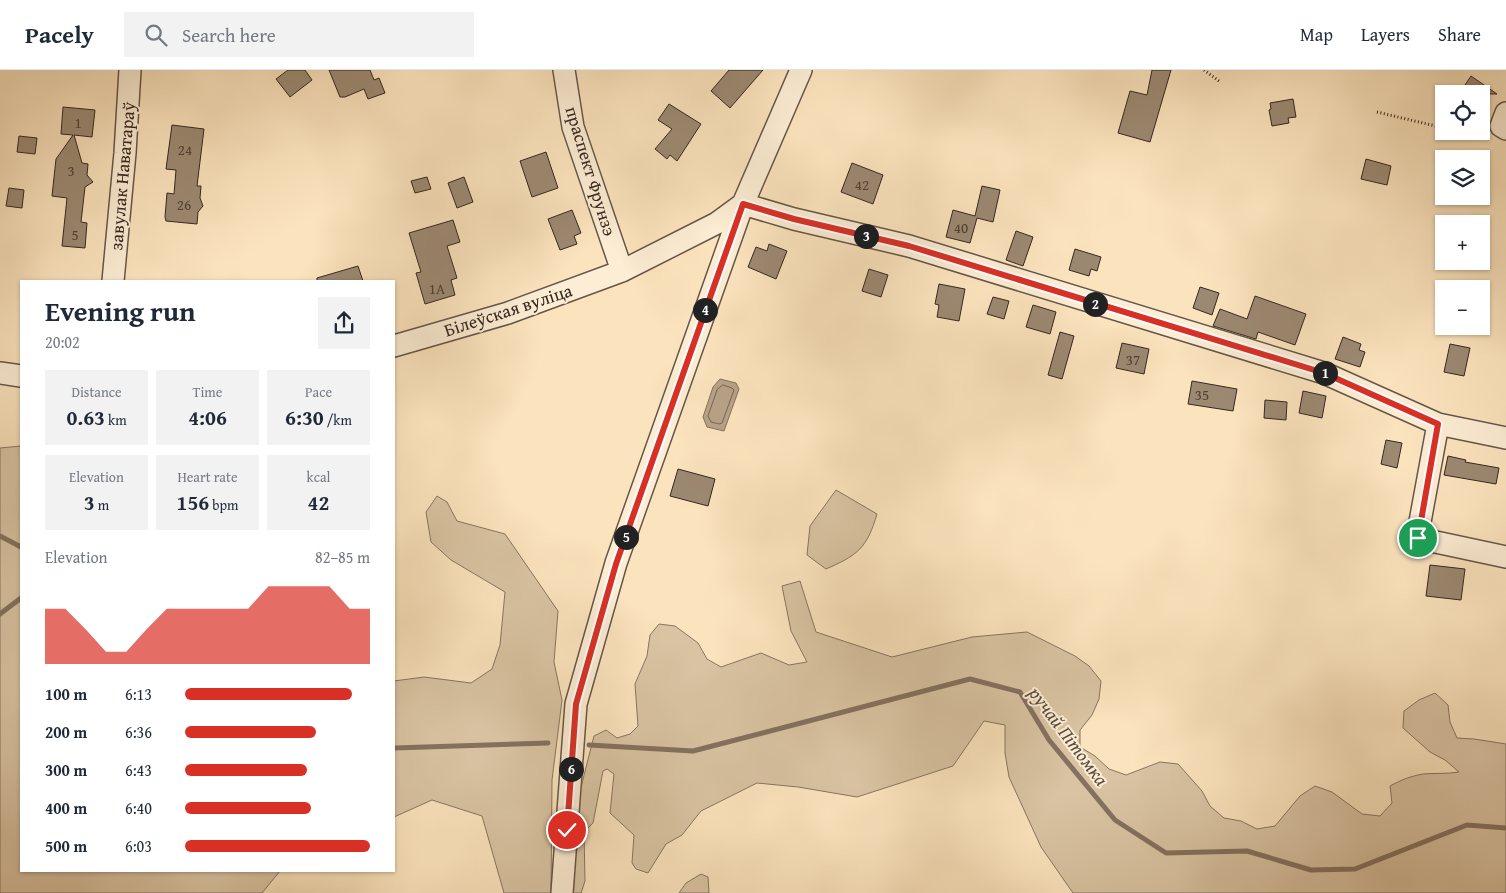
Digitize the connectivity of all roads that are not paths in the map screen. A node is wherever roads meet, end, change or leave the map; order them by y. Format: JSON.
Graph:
{"nodes":[{"id":1,"x":130,"y":70,"type":"edge"},
{"id":2,"x":564,"y":70,"type":"edge"},
{"id":3,"x":800,"y":70,"type":"edge"},
{"id":4,"x":743,"y":204,"type":"junction"},
{"id":5,"x":622,"y":271,"type":"junction"},
{"id":6,"x":113,"y":280,"type":"edge"},
{"id":7,"x":395,"y":346,"type":"edge"},
{"id":8,"x":0,"y":373,"type":"edge"},
{"id":9,"x":20,"y":376,"type":"edge"},
{"id":10,"x":1438,"y":424,"type":"junction"},
{"id":11,"x":1506,"y":438,"type":"edge"},
{"id":12,"x":1506,"y":557,"type":"edge"},
{"id":13,"x":562,"y":893,"type":"edge"}],
"edges":[{"from":1,"to":6,"type":"street","name":"завулак Наватараў"},
{"from":2,"to":5,"type":"street","name":"праспект Фрунзэ"},
{"from":3,"to":4,"type":"street"},
{"from":4,"to":5,"type":"street","name":"Білеўская вуліца"},
{"from":4,"to":10,"type":"street"},
{"from":4,"to":13,"type":"street"},
{"from":5,"to":7,"type":"street","name":"Білеўская вуліца"},
{"from":8,"to":9,"type":"street"},
{"from":10,"to":11,"type":"street"},
{"from":10,"to":12,"type":"street"}]}
